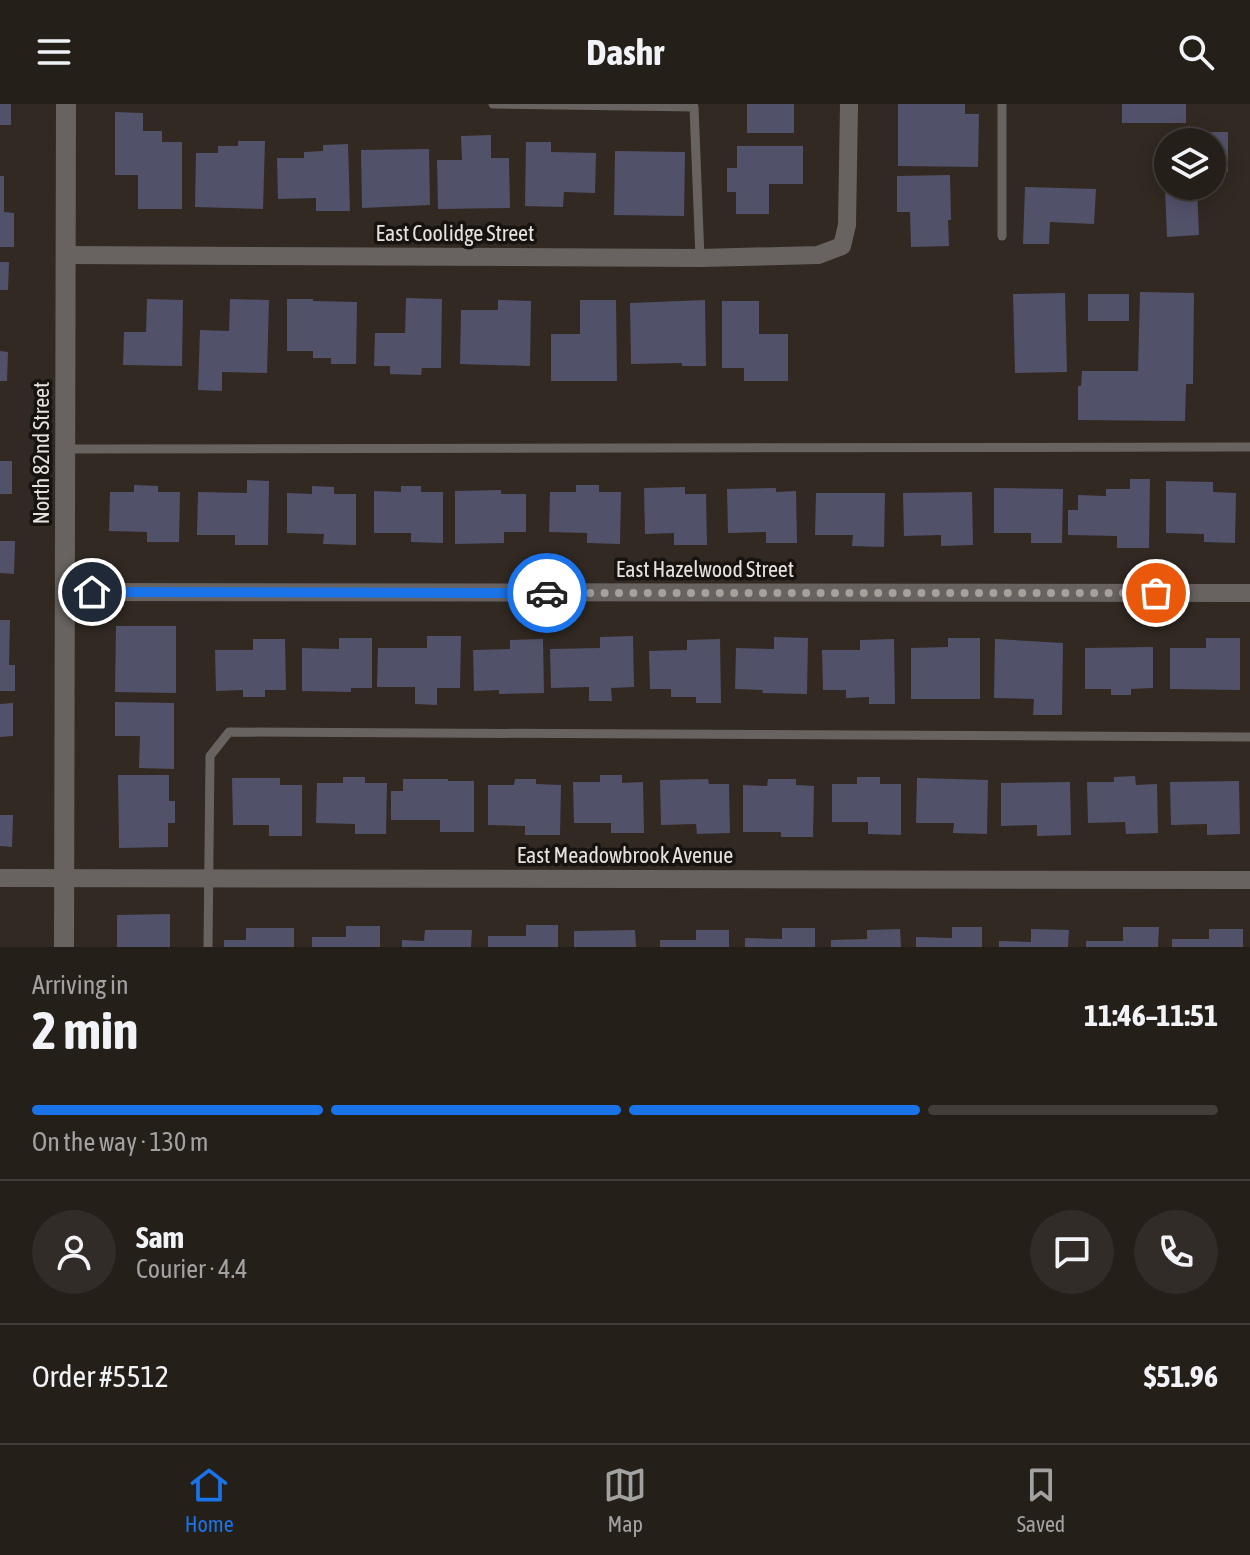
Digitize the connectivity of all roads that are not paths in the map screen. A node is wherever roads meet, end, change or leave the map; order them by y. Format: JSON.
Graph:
{"nodes":[{"id":1,"x":66,"y":104,"type":"edge"},
{"id":2,"x":493,"y":104,"type":"edge"},
{"id":3,"x":849,"y":104,"type":"edge"},
{"id":4,"x":1002,"y":104,"type":"edge"},
{"id":5,"x":1002,"y":236,"type":"dead end"},
{"id":6,"x":66,"y":255,"type":"junction"},
{"id":7,"x":700,"y":258,"type":"junction"},
{"id":8,"x":1250,"y":447,"type":"edge"},
{"id":9,"x":65,"y":449,"type":"junction"},
{"id":10,"x":65,"y":592,"type":"junction"},
{"id":11,"x":1250,"y":593,"type":"edge"},
{"id":12,"x":1250,"y":737,"type":"edge"},
{"id":13,"x":0,"y":878,"type":"edge"},
{"id":14,"x":64,"y":878,"type":"junction"},
{"id":15,"x":208,"y":878,"type":"junction"},
{"id":16,"x":1250,"y":880,"type":"edge"},
{"id":17,"x":64,"y":947,"type":"edge"},
{"id":18,"x":208,"y":947,"type":"edge"}],
"edges":[{"from":1,"to":6,"type":"street","name":"North 82nd Street"},
{"from":2,"to":7,"type":"lane"},
{"from":3,"to":7,"type":"street","name":"East Coolidge Street"},
{"from":4,"to":5,"type":"lane"},
{"from":6,"to":7,"type":"street","name":"East Coolidge Street"},
{"from":6,"to":9,"type":"street","name":"North 82nd Street"},
{"from":8,"to":9,"type":"lane"},
{"from":9,"to":10,"type":"street","name":"North 82nd Street"},
{"from":10,"to":11,"type":"street","name":"East Hazelwood Street"},
{"from":10,"to":14,"type":"street","name":"North 82nd Street"},
{"from":12,"to":15,"type":"lane"},
{"from":13,"to":14,"type":"street","name":"East Meadowbrook Avenue"},
{"from":14,"to":15,"type":"street","name":"East Meadowbrook Avenue"},
{"from":14,"to":17,"type":"street","name":"North 82nd Street"},
{"from":15,"to":16,"type":"street","name":"East Meadowbrook Avenue"},
{"from":15,"to":18,"type":"lane"}]}
